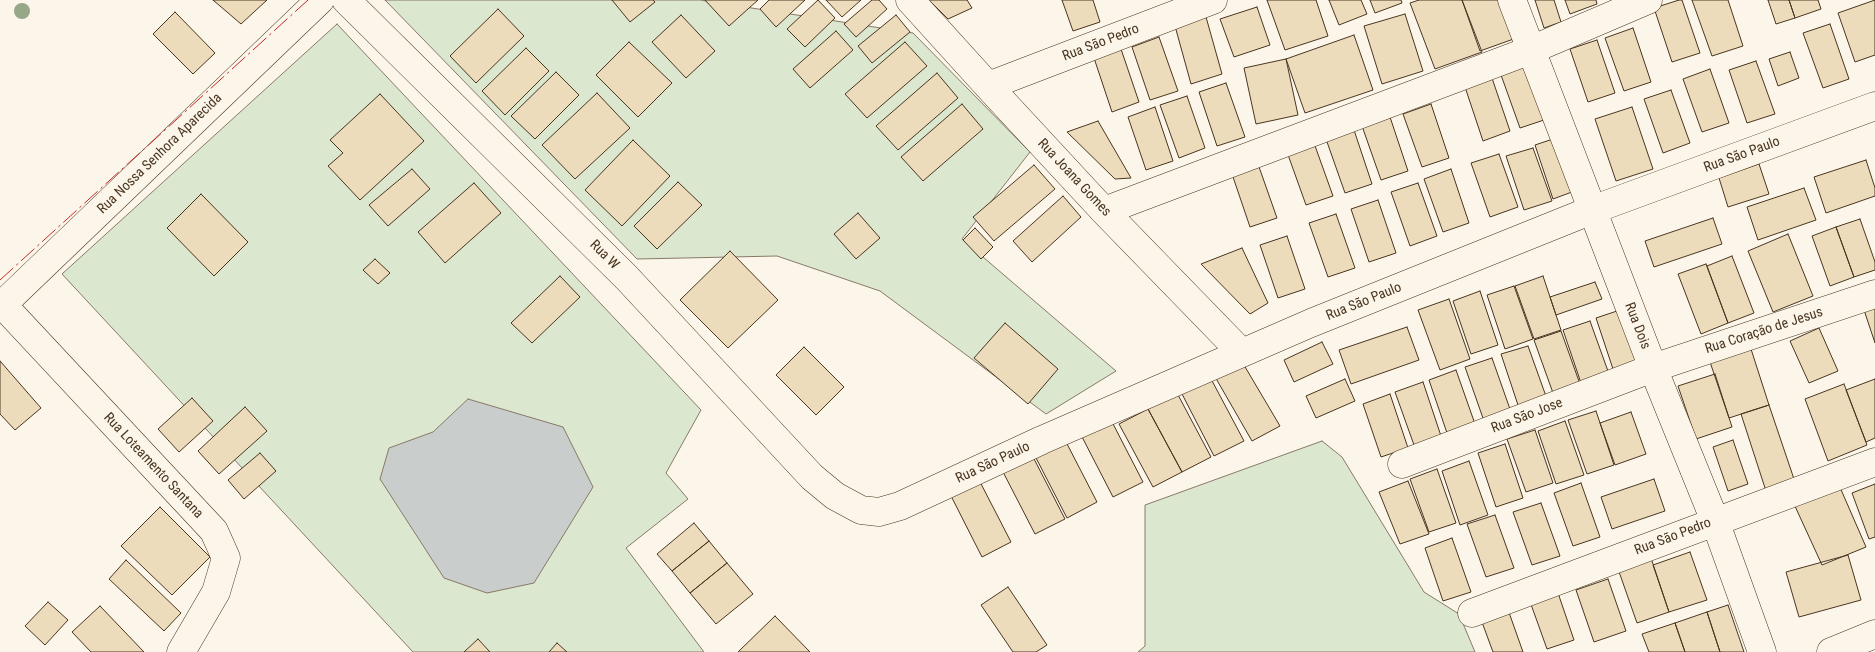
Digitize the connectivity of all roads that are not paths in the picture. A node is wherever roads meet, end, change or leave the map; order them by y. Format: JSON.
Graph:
{"nodes":[{"id":1,"x":320,"y":0,"type":"edge"},
{"id":2,"x":346,"y":0,"type":"edge"},
{"id":3,"x":910,"y":0,"type":"edge"},
{"id":4,"x":1213,"y":0,"type":"edge"},
{"id":5,"x":1512,"y":0,"type":"edge"},
{"id":6,"x":1648,"y":0,"type":"edge"},
{"id":7,"x":1531,"y":50,"type":"junction"},
{"id":8,"x":988,"y":86,"type":"junction"},
{"id":9,"x":1875,"y":106,"type":"edge"},
{"id":10,"x":1592,"y":210,"type":"junction"},
{"id":11,"x":1104,"y":211,"type":"junction"},
{"id":12,"x":1875,"y":294,"type":"edge"},
{"id":13,"x":1,"y":305,"type":"edge"},
{"id":14,"x":1241,"y":352,"type":"junction"},
{"id":15,"x":1653,"y":368,"type":"junction"},
{"id":16,"x":1875,"y":462,"type":"edge"},
{"id":17,"x":1402,"y":464,"type":"dead end"},
{"id":18,"x":861,"y":510,"type":"joint"},
{"id":19,"x":1715,"y":522,"type":"junction"},
{"id":20,"x":1472,"y":613,"type":"dead end"},
{"id":21,"x":1875,"y":634,"type":"edge"},
{"id":22,"x":180,"y":652,"type":"edge"},
{"id":23,"x":1762,"y":652,"type":"edge"},
{"id":24,"x":1831,"y":652,"type":"edge"}],
"edges":[{"from":1,"to":13,"type":"street","name":"Rua Nossa Senhora Aparecida"},
{"from":2,"to":18,"type":"street","name":"Rua W"},
{"from":3,"to":8,"type":"street","name":"Rua Joana Gomes"},
{"from":4,"to":8,"type":"street","name":"Rua São Pedro"},
{"from":5,"to":7,"type":"street","name":"Rua Dois"},
{"from":6,"to":7,"type":"street"},
{"from":7,"to":10,"type":"street","name":"Rua Dois"},
{"from":7,"to":11,"type":"street"},
{"from":8,"to":11,"type":"street","name":"Rua Joana Gomes"},
{"from":9,"to":10,"type":"street","name":"Rua São Paulo"},
{"from":10,"to":14,"type":"street","name":"Rua São Paulo"},
{"from":10,"to":15,"type":"street","name":"Rua Dois"},
{"from":11,"to":14,"type":"street","name":"Rua Joana Gomes"},
{"from":12,"to":15,"type":"street","name":"Rua Coração de Jesus"},
{"from":13,"to":22,"type":"street","name":"Rua Loteamento Santana"},
{"from":14,"to":18,"type":"street","name":"Rua São Paulo"},
{"from":15,"to":17,"type":"street","name":"Rua São Jose"},
{"from":15,"to":19,"type":"street","name":"Rua Dois"},
{"from":16,"to":19,"type":"street","name":"Rua São Pedro"},
{"from":19,"to":20,"type":"street","name":"Rua São Pedro"},
{"from":19,"to":23,"type":"street","name":"Rua Dois"},
{"from":21,"to":24,"type":"street"}]}
